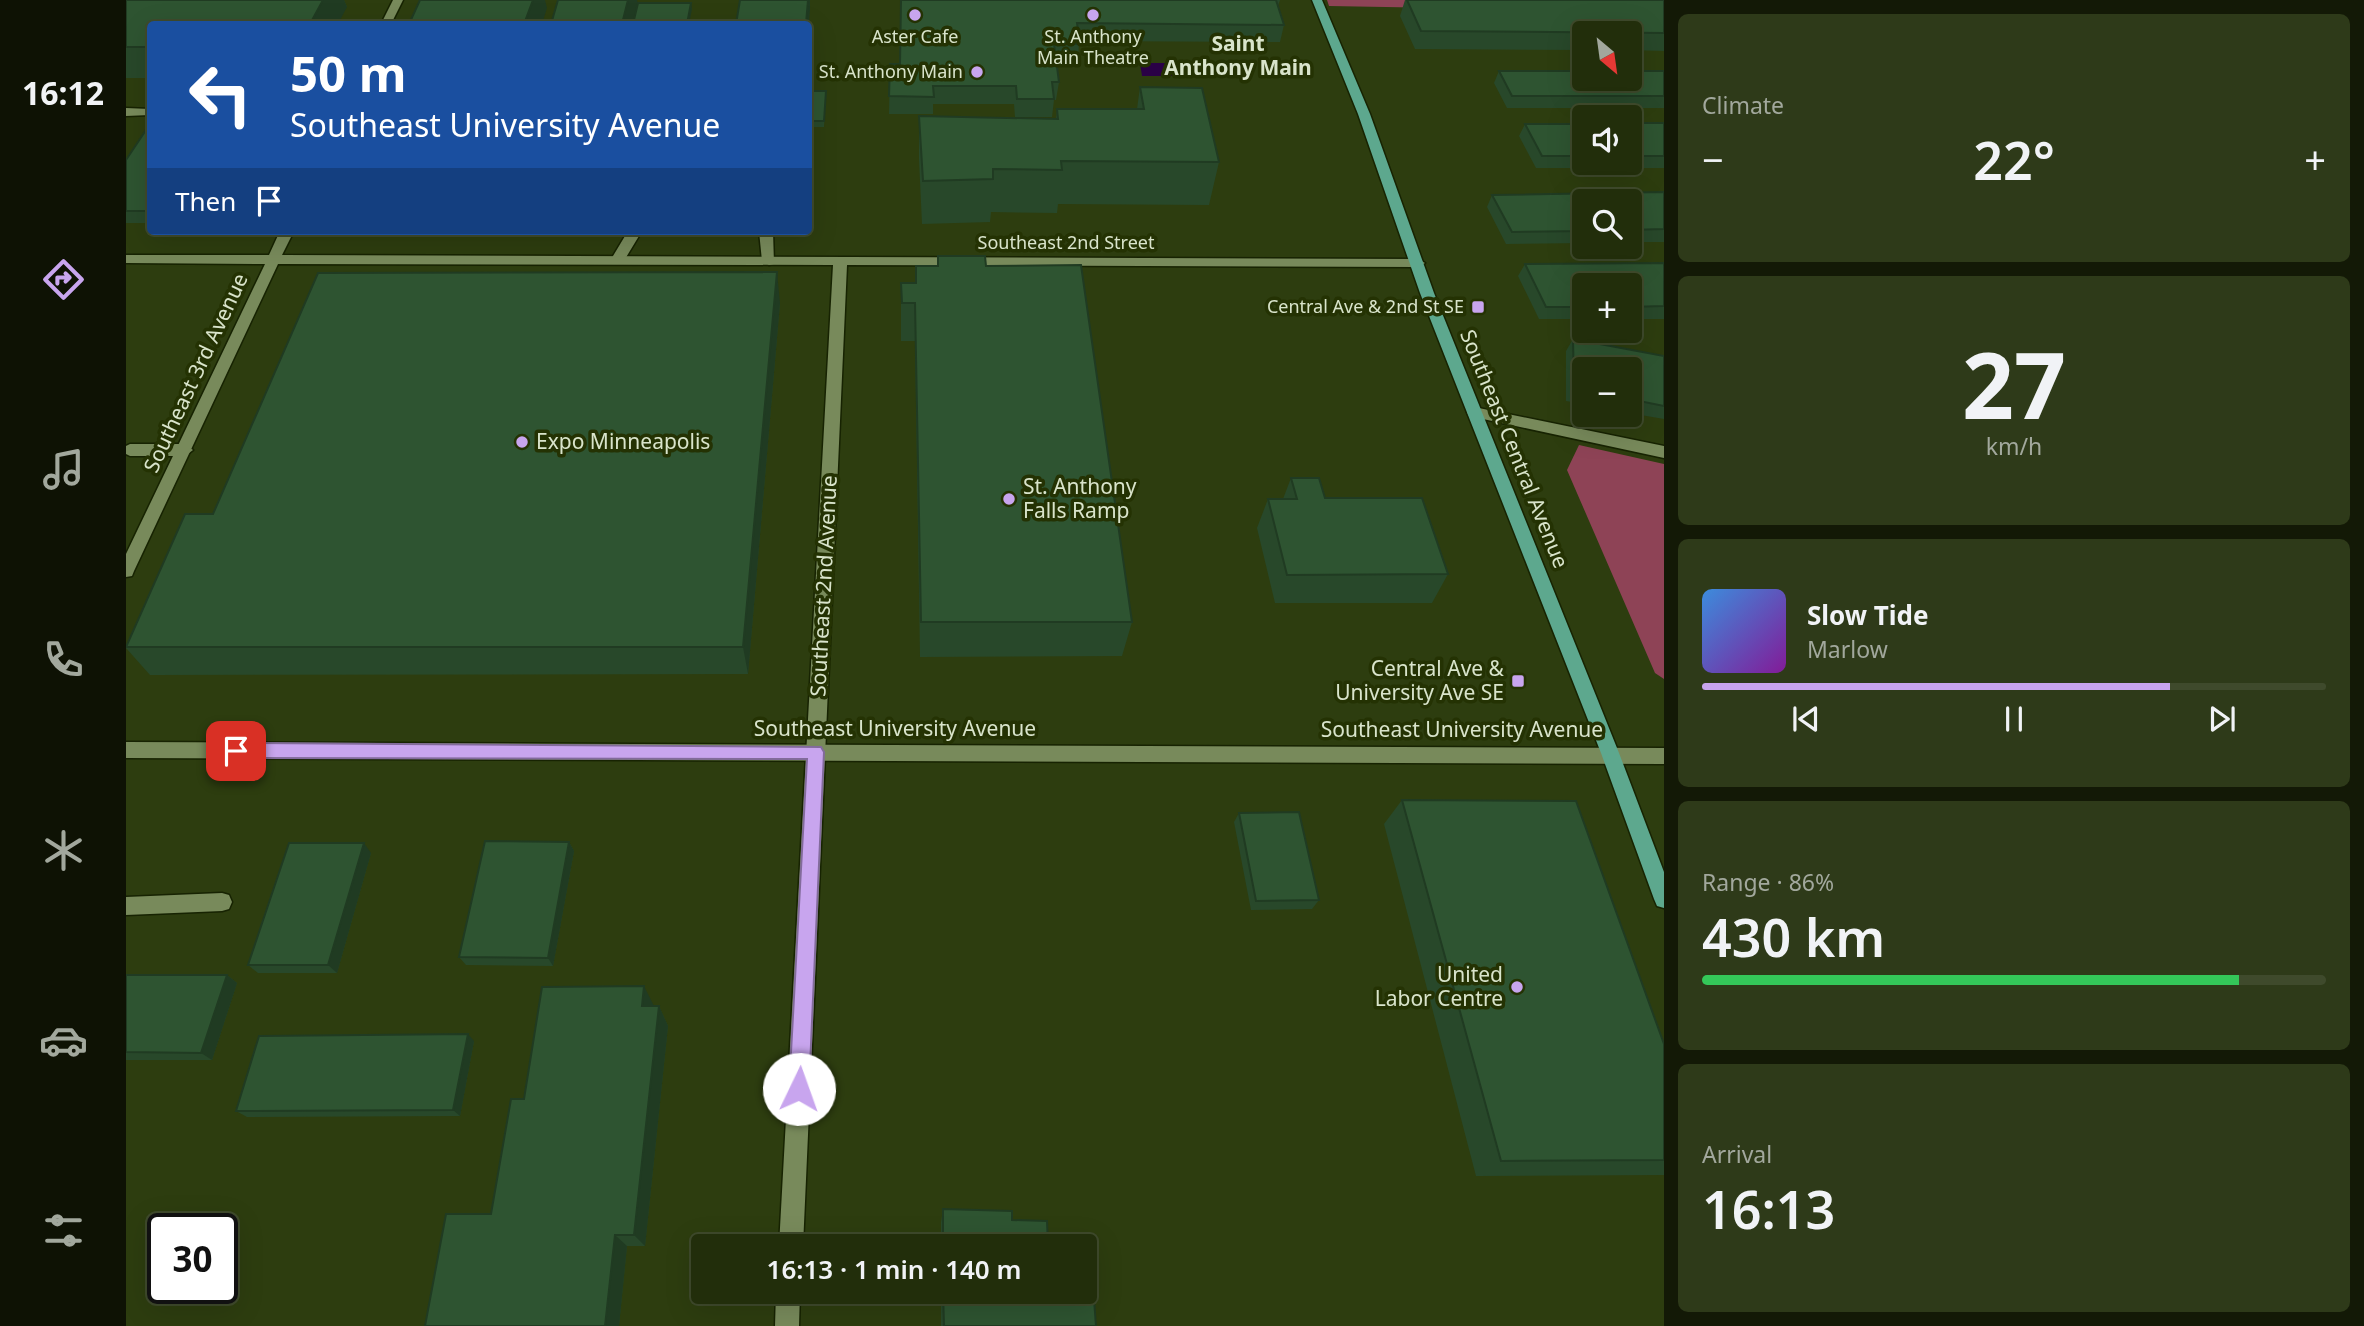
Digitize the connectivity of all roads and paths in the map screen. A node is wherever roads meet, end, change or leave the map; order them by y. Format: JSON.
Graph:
{"nodes":[{"id":1,"x":398,"y":0,"type":"edge"},
{"id":2,"x":1317,"y":0,"type":"edge"},
{"id":3,"x":388,"y":21,"type":"edge"},
{"id":4,"x":126,"y":112,"type":"edge"},
{"id":5,"x":147,"y":113,"type":"edge"},
{"id":6,"x":285,"y":235,"type":"edge"},
{"id":7,"x":633,"y":235,"type":"edge"},
{"id":8,"x":766,"y":235,"type":"edge"},
{"id":9,"x":126,"y":259,"type":"edge"},
{"id":10,"x":272,"y":260,"type":"junction"},
{"id":11,"x":617,"y":261,"type":"junction"},
{"id":12,"x":769,"y":261,"type":"junction"},
{"id":13,"x":840,"y":261,"type":"junction"},
{"id":14,"x":1418,"y":263,"type":"junction"},
{"id":15,"x":1474,"y":412,"type":"junction"},
{"id":16,"x":130,"y":450,"type":"dead end"},
{"id":17,"x":185,"y":450,"type":"junction"},
{"id":18,"x":1664,"y":452,"type":"edge"},
{"id":19,"x":126,"y":571,"type":"edge"},
{"id":20,"x":126,"y":750,"type":"edge"},
{"id":21,"x":816,"y":752,"type":"junction"},
{"id":22,"x":1610,"y":754,"type":"junction"},
{"id":23,"x":1664,"y":755,"type":"edge"},
{"id":24,"x":1664,"y":899,"type":"edge"},
{"id":25,"x":222,"y":902,"type":"dead end"},
{"id":26,"x":126,"y":906,"type":"edge"},
{"id":27,"x":792,"y":1234,"type":"edge"},
{"id":28,"x":788,"y":1304,"type":"edge"},
{"id":29,"x":787,"y":1326,"type":"edge"}],
"edges":[{"from":1,"to":3,"type":"street"},
{"from":2,"to":14,"type":"main road","name":"Southeast Central Avenue"},
{"from":4,"to":5,"type":"street"},
{"from":6,"to":10,"type":"street","name":"Southeast 3rd Avenue"},
{"from":7,"to":11,"type":"street"},
{"from":8,"to":12,"type":"street"},
{"from":9,"to":10,"type":"street","name":"Southeast 2nd Street"},
{"from":10,"to":11,"type":"street","name":"Southeast 2nd Street"},
{"from":10,"to":17,"type":"street","name":"Southeast 3rd Avenue"},
{"from":11,"to":12,"type":"street","name":"Southeast 2nd Street"},
{"from":12,"to":13,"type":"street","name":"Southeast 2nd Street"},
{"from":13,"to":14,"type":"street","name":"Southeast 2nd Street"},
{"from":13,"to":21,"type":"street","name":"Southeast 2nd Avenue"},
{"from":14,"to":15,"type":"main road","name":"Southeast Central Avenue"},
{"from":15,"to":18,"type":"street"},
{"from":15,"to":22,"type":"main road","name":"Southeast Central Avenue"},
{"from":16,"to":17,"type":"street"},
{"from":17,"to":19,"type":"street","name":"Southeast 3rd Avenue"},
{"from":20,"to":21,"type":"street","name":"Southeast University Avenue"},
{"from":21,"to":22,"type":"street","name":"Southeast University Avenue"},
{"from":21,"to":27,"type":"street","name":"Southeast 2nd Avenue"},
{"from":22,"to":23,"type":"street","name":"Southeast University Avenue"},
{"from":22,"to":24,"type":"main road","name":"Southeast Central Avenue"},
{"from":25,"to":26,"type":"street"},
{"from":28,"to":29,"type":"street"}]}
